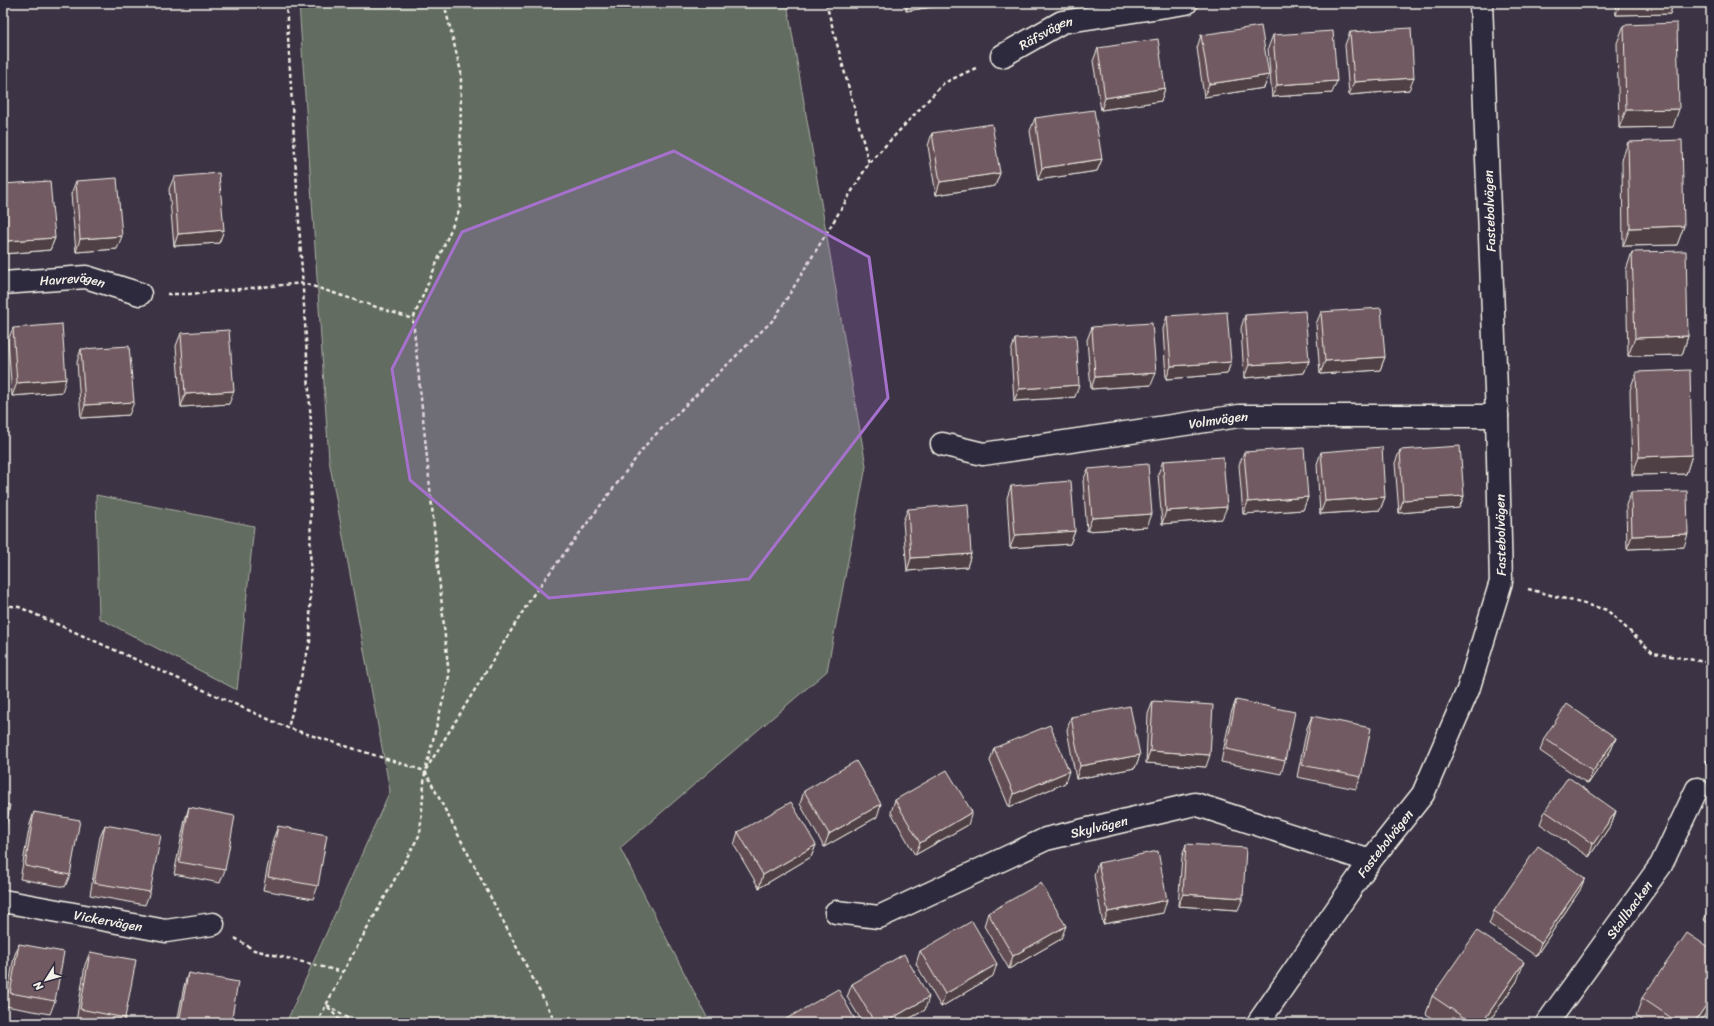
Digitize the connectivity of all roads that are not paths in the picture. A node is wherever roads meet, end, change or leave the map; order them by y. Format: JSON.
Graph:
{"nodes":[{"id":1,"x":1186,"y":3,"type":"edge"},
{"id":2,"x":1481,"y":3,"type":"edge"},
{"id":3,"x":1002,"y":56,"type":"road end"},
{"id":4,"x":3,"y":283,"type":"edge"},
{"id":5,"x":140,"y":294,"type":"road end"},
{"id":6,"x":1497,"y":416,"type":"junction"},
{"id":7,"x":942,"y":444,"type":"dead end"},
{"id":8,"x":1697,"y":789,"type":"dead end"},
{"id":9,"x":1370,"y":861,"type":"junction"},
{"id":10,"x":3,"y":901,"type":"edge"},
{"id":11,"x":836,"y":912,"type":"dead end"},
{"id":12,"x":213,"y":924,"type":"road end"},
{"id":13,"x":1258,"y":1023,"type":"edge"},
{"id":14,"x":1547,"y":1023,"type":"edge"}],
"edges":[{"from":1,"to":3,"type":"street","name":"Räfsvägen"},
{"from":2,"to":6,"type":"street","name":"Fastebolvägen"},
{"from":4,"to":5,"type":"street","name":"Havrevägen"},
{"from":6,"to":7,"type":"street","name":"Volmvägen"},
{"from":6,"to":9,"type":"street","name":"Fastebolvägen"},
{"from":8,"to":14,"type":"street","name":"Stallbacken"},
{"from":9,"to":11,"type":"street","name":"Skylvägen"},
{"from":9,"to":13,"type":"street","name":"Fastebolvägen"},
{"from":10,"to":12,"type":"street","name":"Vickervägen"}]}
